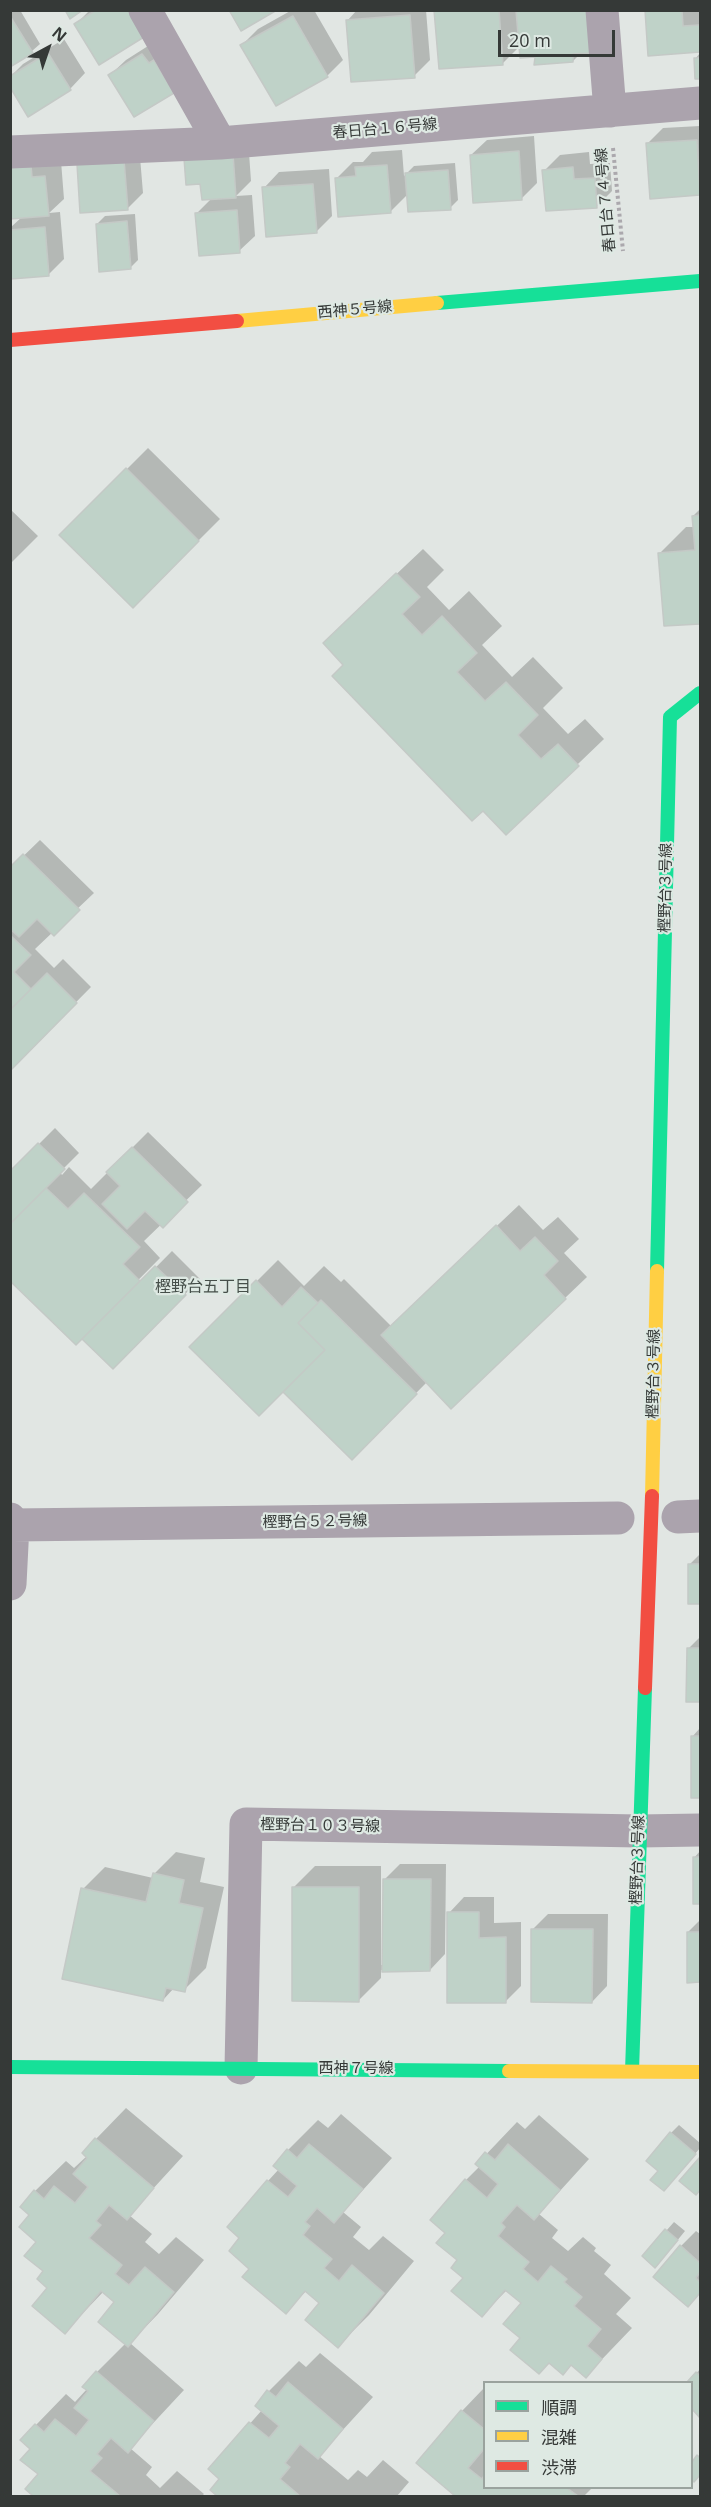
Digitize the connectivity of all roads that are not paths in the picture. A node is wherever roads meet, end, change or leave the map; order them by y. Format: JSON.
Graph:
{"nodes":[{"id":1,"x":145,"y":10,"type":"edge"},
{"id":2,"x":602,"y":10,"type":"edge"},
{"id":3,"x":700,"y":103,"type":"edge"},
{"id":4,"x":610,"y":111,"type":"junction"},
{"id":5,"x":220,"y":142,"type":"junction"},
{"id":6,"x":10,"y":152,"type":"edge"},
{"id":7,"x":700,"y":281,"type":"edge"},
{"id":8,"x":10,"y":340,"type":"edge"},
{"id":9,"x":700,"y":693,"type":"edge"},
{"id":10,"x":618,"y":1518,"type":"dead end"},
{"id":11,"x":12,"y":1522,"type":"edge"},
{"id":12,"x":10,"y":1584,"type":"edge"},
{"id":13,"x":700,"y":1830,"type":"edge"},
{"id":14,"x":639,"y":1831,"type":"junction"},
{"id":15,"x":10,"y":2067,"type":"edge"},
{"id":16,"x":241,"y":2068,"type":"junction"},
{"id":17,"x":632,"y":2071,"type":"junction"},
{"id":18,"x":700,"y":2072,"type":"edge"}],
"edges":[{"from":1,"to":5,"type":"street"},
{"from":2,"to":4,"type":"street"},
{"from":3,"to":4,"type":"street","name":"春日台１６号線"},
{"from":4,"to":5,"type":"street","name":"春日台１６号線"},
{"from":5,"to":6,"type":"street","name":"春日台１６号線"},
{"from":7,"to":8,"type":"street","name":"西神５号線"},
{"from":9,"to":14,"type":"street","name":"樫野台３号線"},
{"from":10,"to":11,"type":"street","name":"樫野台５２号線"},
{"from":11,"to":12,"type":"street"},
{"from":13,"to":14,"type":"street"},
{"from":14,"to":16,"type":"street","name":"樫野台１０３号線"},
{"from":14,"to":17,"type":"street","name":"樫野台３号線"},
{"from":15,"to":16,"type":"street","name":"西神７号線"},
{"from":16,"to":17,"type":"street","name":"西神７号線"},
{"from":17,"to":18,"type":"street","name":"西神７号線"}]}
